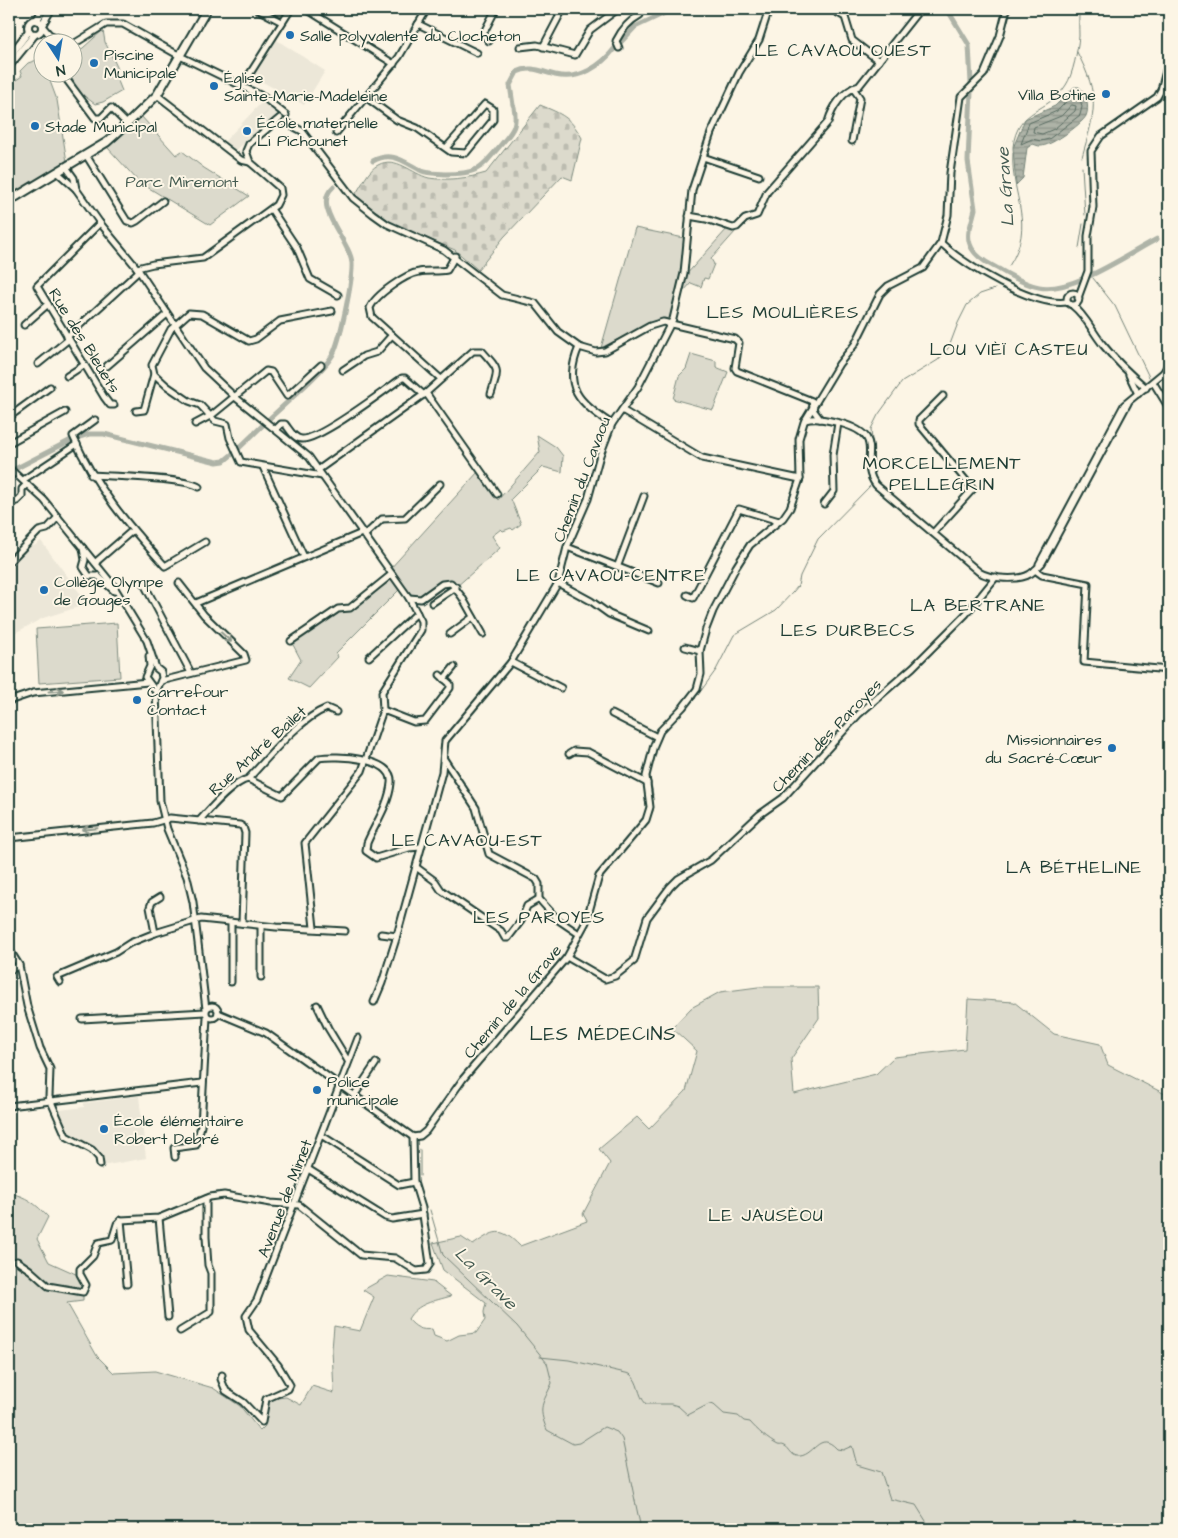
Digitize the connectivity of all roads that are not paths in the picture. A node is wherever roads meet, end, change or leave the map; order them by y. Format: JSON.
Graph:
{"nodes":[{"id":1,"x":44,"y":9,"type":"edge"},
{"id":2,"x":51,"y":9,"type":"edge"},
{"id":3,"x":207,"y":9,"type":"edge"},
{"id":4,"x":257,"y":9,"type":"edge"},
{"id":5,"x":290,"y":9,"type":"edge"},
{"id":6,"x":306,"y":9,"type":"edge"},
{"id":7,"x":428,"y":9,"type":"edge"},
{"id":8,"x":496,"y":9,"type":"edge"},
{"id":9,"x":562,"y":9,"type":"edge"},
{"id":10,"x":618,"y":9,"type":"edge"},
{"id":11,"x":641,"y":9,"type":"edge"},
{"id":12,"x":768,"y":9,"type":"edge"},
{"id":13,"x":831,"y":9,"type":"edge"},
{"id":14,"x":920,"y":9,"type":"edge"},
{"id":15,"x":1007,"y":9,"type":"edge"},
{"id":16,"x":282,"y":22,"type":"junction"},
{"id":17,"x":40,"y":24,"type":"junction"},
{"id":18,"x":418,"y":24,"type":"junction"},
{"id":19,"x":34,"y":32,"type":"edge"},
{"id":20,"x":36,"y":32,"type":"edge"},
{"id":21,"x":47,"y":32,"type":"edge"},
{"id":22,"x":32,"y":36,"type":"edge"},
{"id":23,"x":32,"y":37,"type":"edge"},
{"id":24,"x":82,"y":39,"type":"edge"},
{"id":25,"x":489,"y":41,"type":"dead end"},
{"id":26,"x":618,"y":46,"type":"dead end"},
{"id":27,"x":520,"y":47,"type":"dead end"},
{"id":28,"x":544,"y":47,"type":"junction"},
{"id":29,"x":477,"y":53,"type":"dead end"},
{"id":30,"x":180,"y":56,"type":"junction"},
{"id":31,"x":9,"y":57,"type":"edge"},
{"id":32,"x":1169,"y":59,"type":"edge"},
{"id":33,"x":879,"y":61,"type":"junction"},
{"id":34,"x":394,"y":64,"type":"junction"},
{"id":35,"x":9,"y":66,"type":"edge"},
{"id":36,"x":68,"y":82,"type":"edge"},
{"id":37,"x":242,"y":86,"type":"junction"},
{"id":38,"x":853,"y":88,"type":"junction"},
{"id":39,"x":157,"y":95,"type":"junction"},
{"id":40,"x":367,"y":98,"type":"junction"},
{"id":41,"x":284,"y":118,"type":"junction"},
{"id":42,"x":127,"y":124,"type":"junction"},
{"id":43,"x":336,"y":133,"type":"dead end"},
{"id":44,"x":852,"y":141,"type":"dead end"},
{"id":45,"x":446,"y":148,"type":"junction"},
{"id":46,"x":86,"y":155,"type":"junction"},
{"id":47,"x":702,"y":157,"type":"junction"},
{"id":48,"x":74,"y":162,"type":"junction"},
{"id":49,"x":250,"y":162,"type":"junction"},
{"id":50,"x":63,"y":171,"type":"junction"},
{"id":51,"x":759,"y":176,"type":"dead end"},
{"id":52,"x":74,"y":178,"type":"junction"},
{"id":53,"x":76,"y":189,"type":"junction"},
{"id":54,"x":9,"y":201,"type":"edge"},
{"id":55,"x":163,"y":201,"type":"dead end"},
{"id":56,"x":272,"y":209,"type":"junction"},
{"id":57,"x":688,"y":216,"type":"junction"},
{"id":58,"x":100,"y":223,"type":"junction"},
{"id":59,"x":941,"y":243,"type":"junction"},
{"id":60,"x":455,"y":256,"type":"junction"},
{"id":61,"x":138,"y":270,"type":"junction"},
{"id":62,"x":338,"y":295,"type":"dead end"},
{"id":63,"x":1067,"y":300,"type":"junction"},
{"id":64,"x":1076,"y":300,"type":"junction"},
{"id":65,"x":48,"y":304,"type":"junction"},
{"id":66,"x":332,"y":311,"type":"dead end"},
{"id":67,"x":167,"y":314,"type":"junction"},
{"id":68,"x":670,"y":324,"type":"junction"},
{"id":69,"x":24,"y":325,"type":"dead end"},
{"id":70,"x":175,"y":328,"type":"junction"},
{"id":71,"x":392,"y":335,"type":"junction"},
{"id":72,"x":68,"y":338,"type":"junction"},
{"id":73,"x":580,"y":347,"type":"junction"},
{"id":74,"x":1169,"y":363,"type":"edge"},
{"id":75,"x":38,"y":364,"type":"dead end"},
{"id":76,"x":84,"y":364,"type":"junction"},
{"id":77,"x":321,"y":365,"type":"dead end"},
{"id":78,"x":107,"y":366,"type":"dead end"},
{"id":79,"x":1169,"y":368,"type":"edge"},
{"id":80,"x":344,"y":370,"type":"dead end"},
{"id":81,"x":1127,"y":372,"type":"junction"},
{"id":82,"x":154,"y":374,"type":"junction"},
{"id":83,"x":1162,"y":375,"type":"junction"},
{"id":84,"x":67,"y":376,"type":"dead end"},
{"id":85,"x":441,"y":380,"type":"junction"},
{"id":86,"x":1153,"y":382,"type":"junction"},
{"id":87,"x":50,"y":388,"type":"dead end"},
{"id":88,"x":1146,"y":388,"type":"junction"},
{"id":89,"x":425,"y":394,"type":"junction"},
{"id":90,"x":491,"y":394,"type":"dead end"},
{"id":91,"x":1138,"y":394,"type":"junction"},
{"id":92,"x":943,"y":396,"type":"dead end"},
{"id":93,"x":235,"y":397,"type":"junction"},
{"id":94,"x":114,"y":405,"type":"dead end"},
{"id":95,"x":814,"y":406,"type":"junction"},
{"id":96,"x":1169,"y":408,"type":"edge"},
{"id":97,"x":622,"y":410,"type":"junction"},
{"id":98,"x":136,"y":411,"type":"dead end"},
{"id":99,"x":65,"y":412,"type":"dead end"},
{"id":100,"x":9,"y":416,"type":"edge"},
{"id":101,"x":209,"y":416,"type":"junction"},
{"id":102,"x":820,"y":419,"type":"junction"},
{"id":103,"x":95,"y":420,"type":"dead end"},
{"id":104,"x":805,"y":420,"type":"junction"},
{"id":105,"x":838,"y":423,"type":"junction"},
{"id":106,"x":195,"y":424,"type":"dead end"},
{"id":107,"x":612,"y":424,"type":"junction"},
{"id":108,"x":273,"y":427,"type":"junction"},
{"id":109,"x":75,"y":440,"type":"junction"},
{"id":110,"x":9,"y":443,"type":"edge"},
{"id":111,"x":263,"y":467,"type":"junction"},
{"id":112,"x":9,"y":468,"type":"edge"},
{"id":113,"x":318,"y":470,"type":"junction"},
{"id":114,"x":91,"y":475,"type":"junction"},
{"id":115,"x":322,"y":476,"type":"junction"},
{"id":116,"x":800,"y":479,"type":"junction"},
{"id":117,"x":25,"y":482,"type":"junction"},
{"id":118,"x":440,"y":484,"type":"dead end"},
{"id":119,"x":199,"y":487,"type":"dead end"},
{"id":120,"x":497,"y":494,"type":"dead end"},
{"id":121,"x":644,"y":496,"type":"dead end"},
{"id":122,"x":9,"y":503,"type":"edge"},
{"id":123,"x":824,"y":504,"type":"dead end"},
{"id":124,"x":58,"y":517,"type":"junction"},
{"id":125,"x":779,"y":521,"type":"junction"},
{"id":126,"x":133,"y":530,"type":"junction"},
{"id":127,"x":933,"y":533,"type":"junction"},
{"id":128,"x":363,"y":534,"type":"junction"},
{"id":129,"x":205,"y":542,"type":"dead end"},
{"id":130,"x":82,"y":547,"type":"junction"},
{"id":131,"x":567,"y":547,"type":"junction"},
{"id":132,"x":304,"y":557,"type":"junction"},
{"id":133,"x":85,"y":560,"type":"junction"},
{"id":134,"x":94,"y":561,"type":"junction"},
{"id":135,"x":9,"y":562,"type":"edge"},
{"id":136,"x":618,"y":565,"type":"junction"},
{"id":137,"x":1037,"y":568,"type":"junction"},
{"id":138,"x":99,"y":573,"type":"junction"},
{"id":139,"x":392,"y":574,"type":"junction"},
{"id":140,"x":996,"y":577,"type":"junction"},
{"id":141,"x":143,"y":582,"type":"dead end"},
{"id":142,"x":558,"y":582,"type":"junction"},
{"id":143,"x":659,"y":583,"type":"dead end"},
{"id":144,"x":179,"y":584,"type":"dead end"},
{"id":145,"x":456,"y":587,"type":"junction"},
{"id":146,"x":687,"y":595,"type":"dead end"},
{"id":147,"x":409,"y":598,"type":"junction"},
{"id":148,"x":196,"y":603,"type":"junction"},
{"id":149,"x":432,"y":603,"type":"dead end"},
{"id":150,"x":127,"y":610,"type":"junction"},
{"id":151,"x":417,"y":613,"type":"junction"},
{"id":152,"x":474,"y":617,"type":"junction"},
{"id":153,"x":650,"y":631,"type":"dead end"},
{"id":154,"x":450,"y":634,"type":"dead end"},
{"id":155,"x":483,"y":634,"type":"dead end"},
{"id":156,"x":291,"y":641,"type":"dead end"},
{"id":157,"x":685,"y":647,"type":"dead end"},
{"id":158,"x":700,"y":651,"type":"junction"},
{"id":159,"x":369,"y":658,"type":"dead end"},
{"id":160,"x":511,"y":662,"type":"junction"},
{"id":161,"x":454,"y":666,"type":"dead end"},
{"id":162,"x":156,"y":668,"type":"junction"},
{"id":163,"x":149,"y":670,"type":"junction"},
{"id":164,"x":1169,"y":670,"type":"edge"},
{"id":165,"x":191,"y":673,"type":"junction"},
{"id":166,"x":160,"y":680,"type":"junction"},
{"id":167,"x":150,"y":684,"type":"junction"},
{"id":168,"x":561,"y":688,"type":"dead end"},
{"id":169,"x":156,"y":692,"type":"junction"},
{"id":170,"x":9,"y":701,"type":"edge"},
{"id":171,"x":383,"y":710,"type":"junction"},
{"id":172,"x":336,"y":712,"type":"dead end"},
{"id":173,"x":612,"y":714,"type":"dead end"},
{"id":174,"x":1169,"y":721,"type":"edge"},
{"id":175,"x":657,"y":737,"type":"junction"},
{"id":176,"x":569,"y":754,"type":"dead end"},
{"id":177,"x":443,"y":758,"type":"junction"},
{"id":178,"x":366,"y":760,"type":"junction"},
{"id":179,"x":248,"y":779,"type":"junction"},
{"id":180,"x":647,"y":783,"type":"junction"},
{"id":181,"x":1169,"y":785,"type":"edge"},
{"id":182,"x":164,"y":819,"type":"junction"},
{"id":183,"x":199,"y":821,"type":"junction"},
{"id":184,"x":9,"y":838,"type":"edge"},
{"id":185,"x":421,"y":847,"type":"junction"},
{"id":186,"x":416,"y":867,"type":"junction"},
{"id":187,"x":160,"y":897,"type":"dead end"},
{"id":188,"x":539,"y":899,"type":"junction"},
{"id":189,"x":196,"y":920,"type":"junction"},
{"id":190,"x":231,"y":922,"type":"junction"},
{"id":191,"x":242,"y":923,"type":"junction"},
{"id":192,"x":261,"y":926,"type":"junction"},
{"id":193,"x":314,"y":928,"type":"junction"},
{"id":194,"x":345,"y":931,"type":"dead end"},
{"id":195,"x":155,"y":933,"type":"junction"},
{"id":196,"x":381,"y":934,"type":"dead end"},
{"id":197,"x":580,"y":934,"type":"junction"},
{"id":198,"x":397,"y":936,"type":"junction"},
{"id":199,"x":9,"y":949,"type":"edge"},
{"id":200,"x":567,"y":957,"type":"junction"},
{"id":201,"x":19,"y":965,"type":"junction"},
{"id":202,"x":9,"y":971,"type":"edge"},
{"id":203,"x":261,"y":977,"type":"dead end"},
{"id":204,"x":60,"y":982,"type":"dead end"},
{"id":205,"x":231,"y":982,"type":"dead end"},
{"id":206,"x":206,"y":996,"type":"junction"},
{"id":207,"x":374,"y":1002,"type":"dead end"},
{"id":208,"x":317,"y":1005,"type":"dead end"},
{"id":209,"x":212,"y":1006,"type":"junction"},
{"id":210,"x":218,"y":1013,"type":"junction"},
{"id":211,"x":208,"y":1014,"type":"junction"},
{"id":212,"x":82,"y":1019,"type":"dead end"},
{"id":213,"x":358,"y":1038,"type":"dead end"},
{"id":214,"x":348,"y":1061,"type":"junction"},
{"id":215,"x":376,"y":1063,"type":"dead end"},
{"id":216,"x":202,"y":1083,"type":"junction"},
{"id":217,"x":339,"y":1085,"type":"junction"},
{"id":218,"x":354,"y":1096,"type":"junction"},
{"id":219,"x":52,"y":1100,"type":"junction"},
{"id":220,"x":9,"y":1106,"type":"edge"},
{"id":221,"x":321,"y":1136,"type":"junction"},
{"id":222,"x":413,"y":1137,"type":"junction"},
{"id":223,"x":175,"y":1157,"type":"dead end"},
{"id":224,"x":100,"y":1165,"type":"dead end"},
{"id":225,"x":308,"y":1169,"type":"junction"},
{"id":226,"x":414,"y":1182,"type":"junction"},
{"id":227,"x":206,"y":1199,"type":"junction"},
{"id":228,"x":294,"y":1205,"type":"junction"},
{"id":229,"x":423,"y":1214,"type":"junction"},
{"id":230,"x":159,"y":1218,"type":"junction"},
{"id":231,"x":121,"y":1220,"type":"junction"},
{"id":232,"x":16,"y":1262,"type":"dead end"},
{"id":233,"x":127,"y":1284,"type":"dead end"},
{"id":234,"x":168,"y":1317,"type":"dead end"},
{"id":235,"x":180,"y":1331,"type":"dead end"},
{"id":236,"x":222,"y":1374,"type":"dead end"}],
"edges":[{"from":1,"to":17,"type":"street"},
{"from":2,"to":17,"type":"street"},
{"from":3,"to":30,"type":"main road"},
{"from":4,"to":16,"type":"street"},
{"from":5,"to":16,"type":"street"},
{"from":6,"to":34,"type":"street"},
{"from":7,"to":18,"type":"street"},
{"from":8,"to":25,"type":"street"},
{"from":9,"to":28,"type":"street"},
{"from":10,"to":28,"type":"street"},
{"from":11,"to":26,"type":"street"},
{"from":12,"to":47,"type":"street","name":"Chemin du Cavaou"},
{"from":13,"to":33,"type":"street"},
{"from":14,"to":33,"type":"street"},
{"from":15,"to":59,"type":"street","name":"Chemin de la Grave"},
{"from":16,"to":37,"type":"street"},
{"from":17,"to":19,"type":"street"},
{"from":17,"to":20,"type":"street"},
{"from":17,"to":21,"type":"street"},
{"from":18,"to":29,"type":"street"},
{"from":18,"to":34,"type":"street"},
{"from":22,"to":31,"type":"street"},
{"from":23,"to":35,"type":"street"},
{"from":24,"to":30,"type":"street"},
{"from":27,"to":28,"type":"street"},
{"from":30,"to":37,"type":"street"},
{"from":30,"to":39,"type":"main road"},
{"from":32,"to":64,"type":"street"},
{"from":33,"to":38,"type":"street"},
{"from":34,"to":40,"type":"street"},
{"from":36,"to":42,"type":"street"},
{"from":37,"to":41,"type":"street"},
{"from":38,"to":44,"type":"street"},
{"from":38,"to":57,"type":"street"},
{"from":39,"to":42,"type":"main road"},
{"from":39,"to":49,"type":"street"},
{"from":40,"to":43,"type":"street"},
{"from":40,"to":45,"type":"street"},
{"from":41,"to":49,"type":"street"},
{"from":41,"to":60,"type":"street"},
{"from":42,"to":46,"type":"main road"},
{"from":45,"to":45,"type":"street"},
{"from":46,"to":48,"type":"main road"},
{"from":46,"to":55,"type":"street"},
{"from":47,"to":51,"type":"street"},
{"from":47,"to":57,"type":"street","name":"Chemin du Cavaou"},
{"from":48,"to":50,"type":"main road"},
{"from":48,"to":52,"type":"street"},
{"from":49,"to":56,"type":"street"},
{"from":50,"to":52,"type":"street"},
{"from":50,"to":53,"type":"street"},
{"from":50,"to":54,"type":"main road"},
{"from":52,"to":53,"type":"street"},
{"from":53,"to":58,"type":"street"},
{"from":56,"to":61,"type":"street"},
{"from":56,"to":62,"type":"street"},
{"from":57,"to":68,"type":"street","name":"Chemin du Cavaou"},
{"from":58,"to":61,"type":"street"},
{"from":58,"to":65,"type":"street","name":"Rue des Bleuets"},
{"from":59,"to":63,"type":"street"},
{"from":59,"to":95,"type":"street","name":"Chemin de la Grave"},
{"from":60,"to":71,"type":"street"},
{"from":60,"to":73,"type":"street"},
{"from":61,"to":67,"type":"street"},
{"from":61,"to":72,"type":"street"},
{"from":63,"to":64,"type":"street"},
{"from":63,"to":64,"type":"street"},
{"from":64,"to":81,"type":"street"},
{"from":65,"to":69,"type":"street"},
{"from":65,"to":72,"type":"street","name":"Rue des Bleuets"},
{"from":66,"to":70,"type":"street"},
{"from":67,"to":70,"type":"street"},
{"from":67,"to":78,"type":"street"},
{"from":68,"to":73,"type":"street"},
{"from":68,"to":95,"type":"street"},
{"from":68,"to":97,"type":"street","name":"Chemin du Cavaou"},
{"from":70,"to":82,"type":"street"},
{"from":70,"to":93,"type":"street"},
{"from":71,"to":80,"type":"street"},
{"from":71,"to":85,"type":"street"},
{"from":72,"to":75,"type":"street"},
{"from":72,"to":76,"type":"street","name":"Rue des Bleuets"},
{"from":73,"to":107,"type":"street"},
{"from":74,"to":83,"type":"street"},
{"from":76,"to":84,"type":"street"},
{"from":76,"to":94,"type":"street","name":"Rue des Bleuets"},
{"from":77,"to":93,"type":"street"},
{"from":79,"to":83,"type":"street"},
{"from":81,"to":88,"type":"street"},
{"from":81,"to":91,"type":"street"},
{"from":82,"to":98,"type":"street"},
{"from":82,"to":101,"type":"street"},
{"from":83,"to":86,"type":"street"},
{"from":85,"to":89,"type":"street"},
{"from":85,"to":90,"type":"street"},
{"from":86,"to":88,"type":"street"},
{"from":86,"to":96,"type":"street"},
{"from":87,"to":100,"type":"street"},
{"from":88,"to":91,"type":"street"},
{"from":89,"to":108,"type":"street"},
{"from":89,"to":113,"type":"street"},
{"from":89,"to":120,"type":"street"},
{"from":91,"to":137,"type":"street"},
{"from":92,"to":127,"type":"street"},
{"from":93,"to":101,"type":"street"},
{"from":93,"to":108,"type":"street"},
{"from":95,"to":102,"type":"street"},
{"from":95,"to":104,"type":"street","name":"Chemin de la Grave"},
{"from":97,"to":107,"type":"street","name":"Chemin du Cavaou"},
{"from":97,"to":116,"type":"street"},
{"from":99,"to":110,"type":"street"},
{"from":101,"to":106,"type":"street"},
{"from":101,"to":111,"type":"street"},
{"from":102,"to":104,"type":"street"},
{"from":102,"to":105,"type":"street"},
{"from":103,"to":109,"type":"street"},
{"from":104,"to":116,"type":"street","name":"Chemin de la Grave"},
{"from":105,"to":123,"type":"street"},
{"from":105,"to":127,"type":"street"},
{"from":107,"to":131,"type":"street","name":"Chemin du Cavaou"},
{"from":108,"to":113,"type":"street"},
{"from":109,"to":114,"type":"street"},
{"from":109,"to":117,"type":"street"},
{"from":111,"to":115,"type":"street"},
{"from":111,"to":132,"type":"street"},
{"from":112,"to":117,"type":"street"},
{"from":113,"to":115,"type":"street"},
{"from":114,"to":119,"type":"street"},
{"from":114,"to":126,"type":"street"},
{"from":115,"to":128,"type":"street"},
{"from":116,"to":125,"type":"street","name":"Chemin de la Grave"},
{"from":117,"to":122,"type":"street"},
{"from":117,"to":124,"type":"street"},
{"from":118,"to":128,"type":"street"},
{"from":121,"to":136,"type":"street"},
{"from":124,"to":130,"type":"street"},
{"from":124,"to":135,"type":"street"},
{"from":125,"to":146,"type":"street"},
{"from":125,"to":158,"type":"street","name":"Chemin de la Grave"},
{"from":126,"to":129,"type":"street"},
{"from":126,"to":134,"type":"street"},
{"from":127,"to":140,"type":"street"},
{"from":128,"to":132,"type":"street"},
{"from":128,"to":139,"type":"street"},
{"from":130,"to":133,"type":"street"},
{"from":130,"to":134,"type":"street"},
{"from":131,"to":136,"type":"street"},
{"from":131,"to":142,"type":"street","name":"Chemin du Cavaou"},
{"from":132,"to":148,"type":"street"},
{"from":133,"to":134,"type":"street"},
{"from":133,"to":138,"type":"street"},
{"from":134,"to":138,"type":"street"},
{"from":136,"to":143,"type":"street"},
{"from":137,"to":140,"type":"street"},
{"from":137,"to":164,"type":"street"},
{"from":138,"to":150,"type":"street"},
{"from":139,"to":147,"type":"street"},
{"from":139,"to":156,"type":"street"},
{"from":140,"to":200,"type":"street","name":"Chemin des Paroyes"},
{"from":141,"to":165,"type":"street"},
{"from":142,"to":153,"type":"street"},
{"from":142,"to":160,"type":"street","name":"Chemin du Cavaou"},
{"from":144,"to":148,"type":"street"},
{"from":145,"to":147,"type":"street"},
{"from":145,"to":149,"type":"street"},
{"from":145,"to":152,"type":"street"},
{"from":147,"to":151,"type":"street"},
{"from":148,"to":165,"type":"street","one_way":true},
{"from":150,"to":162,"type":"street"},
{"from":150,"to":163,"type":"street"},
{"from":151,"to":159,"type":"street"},
{"from":151,"to":171,"type":"street"},
{"from":152,"to":154,"type":"street"},
{"from":152,"to":155,"type":"street"},
{"from":157,"to":158,"type":"street"},
{"from":158,"to":175,"type":"street","name":"Chemin de la Grave"},
{"from":160,"to":168,"type":"street"},
{"from":160,"to":177,"type":"street","name":"Chemin du Cavaou"},
{"from":161,"to":171,"type":"street"},
{"from":162,"to":163,"type":"street"},
{"from":162,"to":166,"type":"street"},
{"from":163,"to":167,"type":"street"},
{"from":165,"to":166,"type":"street"},
{"from":166,"to":167,"type":"street"},
{"from":166,"to":169,"type":"street"},
{"from":167,"to":169,"type":"street"},
{"from":170,"to":167,"type":"street","one_way":true},
{"from":169,"to":182,"type":"street"},
{"from":171,"to":178,"type":"street"},
{"from":172,"to":179,"type":"street","name":"Rue André Bailet"},
{"from":173,"to":175,"type":"street"},
{"from":174,"to":181,"type":"street"},
{"from":175,"to":180,"type":"street","name":"Chemin de la Grave"},
{"from":176,"to":180,"type":"street"},
{"from":177,"to":185,"type":"street","name":"Chemin du Cavaou"},
{"from":177,"to":188,"type":"street"},
{"from":178,"to":179,"type":"street"},
{"from":178,"to":185,"type":"street"},
{"from":178,"to":193,"type":"street"},
{"from":179,"to":183,"type":"street","name":"Rue André Bailet"},
{"from":180,"to":197,"type":"street","name":"Chemin de la Grave"},
{"from":182,"to":183,"type":"street"},
{"from":182,"to":184,"type":"street","one_way":true},
{"from":182,"to":189,"type":"street"},
{"from":183,"to":191,"type":"street"},
{"from":185,"to":186,"type":"street","name":"Chemin du Cavaou"},
{"from":186,"to":188,"type":"street"},
{"from":186,"to":198,"type":"street","name":"Chemin du Cavaou"},
{"from":187,"to":195,"type":"street"},
{"from":188,"to":197,"type":"street"},
{"from":189,"to":190,"type":"street"},
{"from":189,"to":195,"type":"street"},
{"from":189,"to":206,"type":"street"},
{"from":190,"to":191,"type":"street"},
{"from":190,"to":205,"type":"street"},
{"from":191,"to":192,"type":"street"},
{"from":192,"to":193,"type":"street"},
{"from":192,"to":203,"type":"street"},
{"from":193,"to":194,"type":"street"},
{"from":195,"to":204,"type":"street"},
{"from":196,"to":198,"type":"street"},
{"from":197,"to":200,"type":"street","name":"Chemin de la Grave"},
{"from":198,"to":207,"type":"street","name":"Chemin du Cavaou"},
{"from":199,"to":201,"type":"street"},
{"from":200,"to":222,"type":"street","name":"Chemin de la Grave"},
{"from":201,"to":202,"type":"street"},
{"from":201,"to":219,"type":"street"},
{"from":206,"to":209,"type":"street"},
{"from":206,"to":211,"type":"street"},
{"from":208,"to":214,"type":"street"},
{"from":209,"to":210,"type":"street"},
{"from":209,"to":211,"type":"street"},
{"from":210,"to":211,"type":"street"},
{"from":210,"to":217,"type":"street"},
{"from":211,"to":212,"type":"street"},
{"from":211,"to":216,"type":"street"},
{"from":213,"to":214,"type":"street"},
{"from":214,"to":217,"type":"street"},
{"from":215,"to":218,"type":"street"},
{"from":216,"to":219,"type":"street"},
{"from":216,"to":223,"type":"street"},
{"from":217,"to":218,"type":"street"},
{"from":217,"to":221,"type":"street","name":"Avenue de Mimet"},
{"from":218,"to":222,"type":"street"},
{"from":219,"to":220,"type":"street"},
{"from":219,"to":224,"type":"street"},
{"from":221,"to":225,"type":"street","name":"Avenue de Mimet"},
{"from":221,"to":226,"type":"street"},
{"from":222,"to":226,"type":"street"},
{"from":225,"to":228,"type":"street","name":"Avenue de Mimet"},
{"from":225,"to":229,"type":"street"},
{"from":226,"to":229,"type":"street"},
{"from":227,"to":228,"type":"street"},
{"from":227,"to":230,"type":"street"},
{"from":227,"to":235,"type":"street"},
{"from":228,"to":229,"type":"street"},
{"from":228,"to":236,"type":"street","name":"Avenue de Mimet"},
{"from":230,"to":231,"type":"street"},
{"from":230,"to":234,"type":"street"},
{"from":231,"to":232,"type":"street"},
{"from":231,"to":233,"type":"street"}]}
